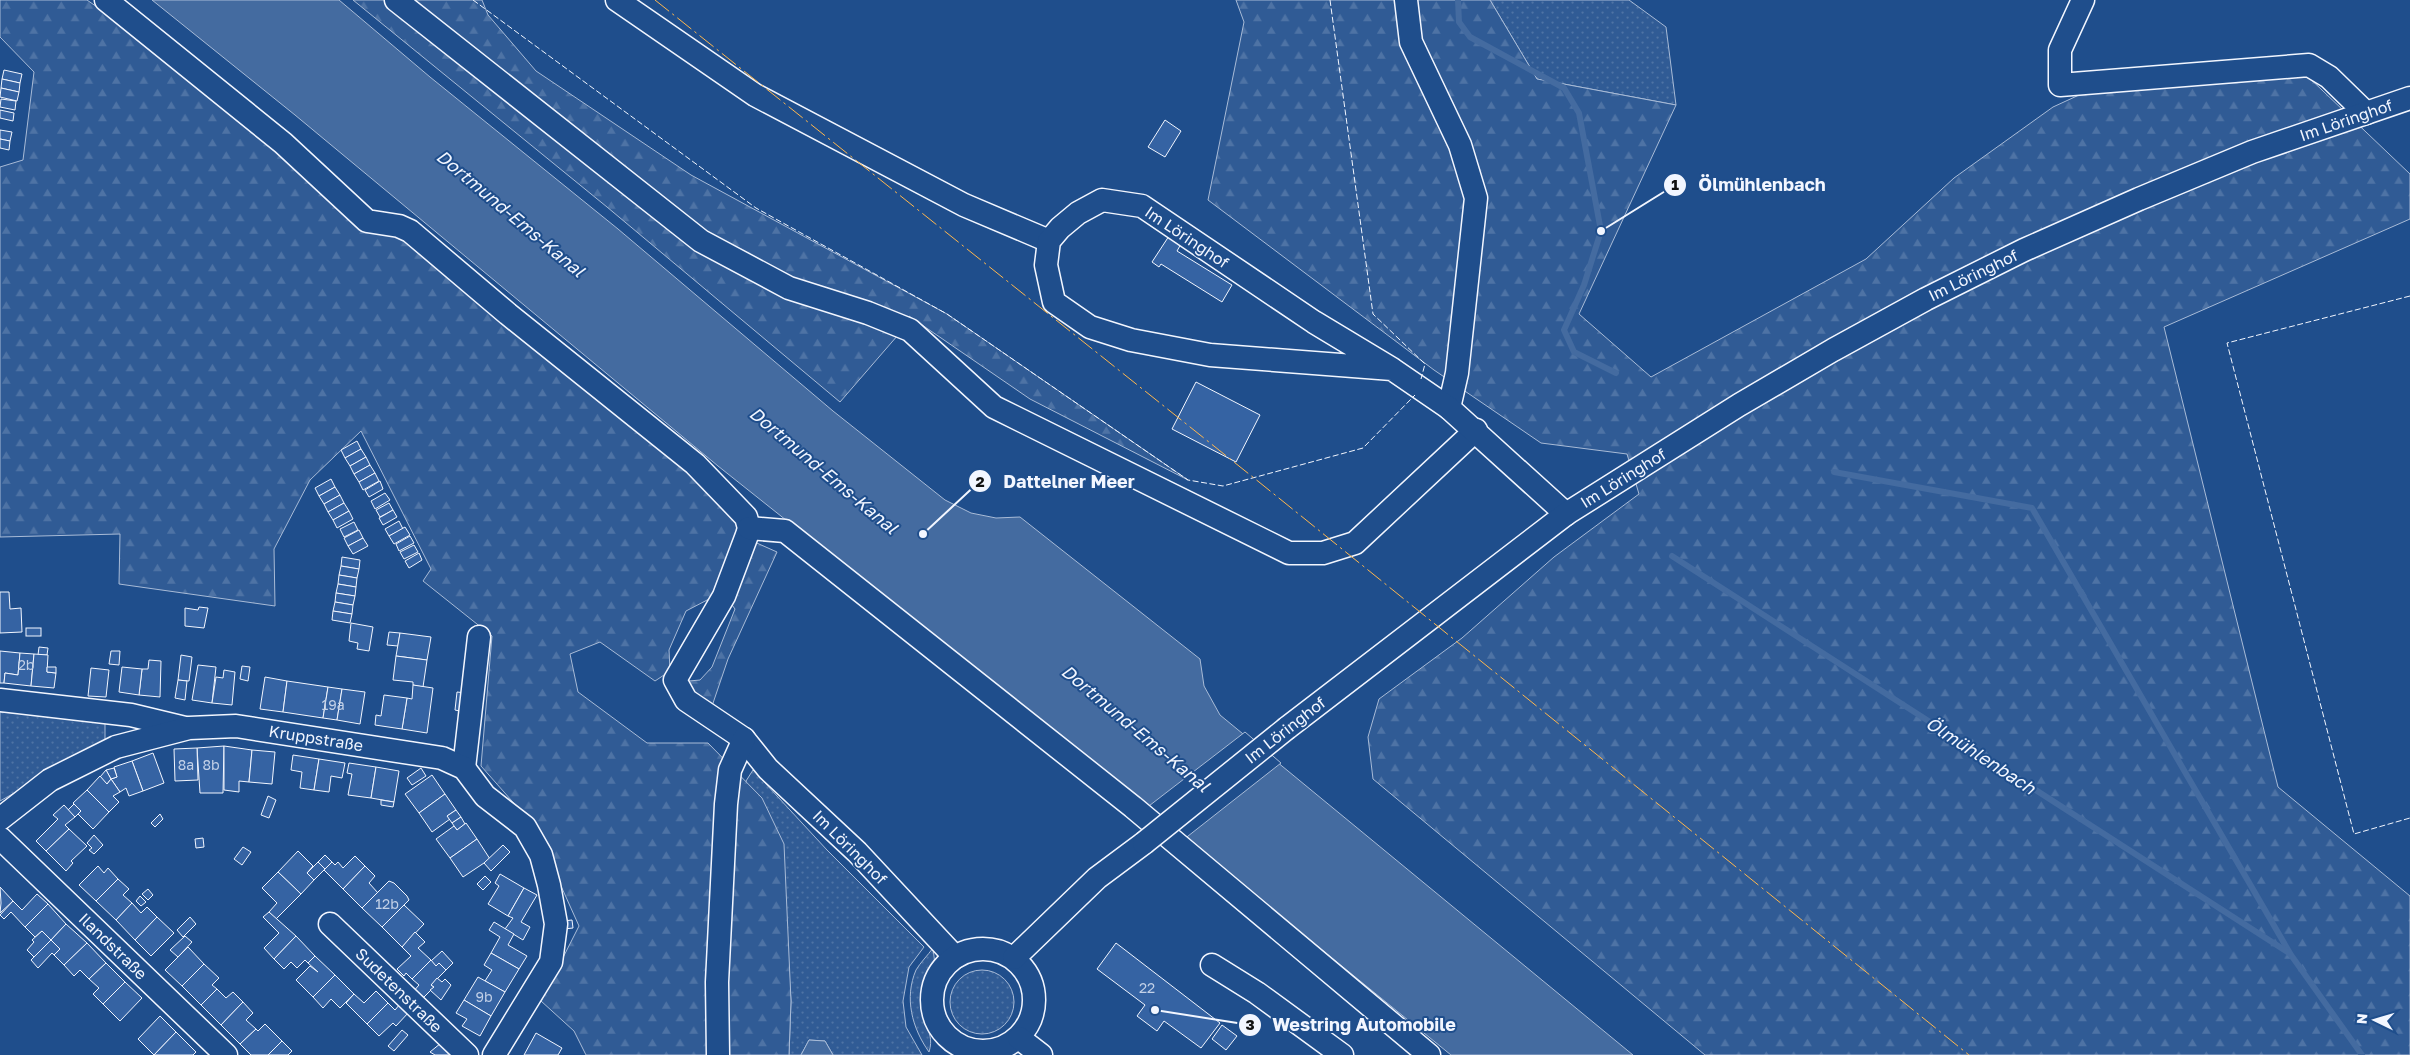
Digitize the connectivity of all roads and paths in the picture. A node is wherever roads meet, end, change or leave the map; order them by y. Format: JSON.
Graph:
{"nodes":[{"id":1,"x":106,"y":0,"type":"edge"},
{"id":2,"x":396,"y":0,"type":"edge"},
{"id":3,"x":617,"y":0,"type":"edge"},
{"id":4,"x":1406,"y":0,"type":"edge"},
{"id":5,"x":2083,"y":0,"type":"edge"},
{"id":6,"x":2410,"y":98,"type":"edge"},
{"id":7,"x":2366,"y":113,"type":"junction"},
{"id":8,"x":1049,"y":241,"type":"junction"},
{"id":9,"x":1392,"y":369,"type":"junction"},
{"id":10,"x":1449,"y":408,"type":"junction"},
{"id":11,"x":1476,"y":430,"type":"junction"},
{"id":12,"x":1566,"y":514,"type":"junction"},
{"id":13,"x":749,"y":528,"type":"junction"},
{"id":14,"x":479,"y":637,"type":"dead end"},
{"id":15,"x":0,"y":700,"type":"edge"},
{"id":16,"x":188,"y":728,"type":"junction"},
{"id":17,"x":744,"y":739,"type":"junction"},
{"id":18,"x":464,"y":768,"type":"junction"},
{"id":19,"x":0,"y":819,"type":"edge"},
{"id":20,"x":0,"y":838,"type":"edge"},
{"id":21,"x":330,"y":924,"type":"dead end"},
{"id":22,"x":954,"y":957,"type":"junction"},
{"id":23,"x":1014,"y":958,"type":"junction"},
{"id":24,"x":1212,"y":965,"type":"dead end"},
{"id":25,"x":1019,"y":1038,"type":"junction"},
{"id":26,"x":946,"y":1047,"type":"edge"},
{"id":27,"x":968,"y":1052,"type":"edge"},
{"id":28,"x":226,"y":1055,"type":"edge"},
{"id":29,"x":467,"y":1055,"type":"edge"},
{"id":30,"x":494,"y":1055,"type":"edge"},
{"id":31,"x":718,"y":1055,"type":"edge"},
{"id":32,"x":1041,"y":1055,"type":"edge"},
{"id":33,"x":1342,"y":1055,"type":"edge"},
{"id":34,"x":1429,"y":1055,"type":"edge"}],
"edges":[{"from":1,"to":13,"type":"street"},
{"from":2,"to":11,"type":"street"},
{"from":3,"to":8,"type":"street"},
{"from":4,"to":10,"type":"street"},
{"from":5,"to":7,"type":"street"},
{"from":6,"to":7,"type":"street","name":"Im Löringhof"},
{"from":7,"to":12,"type":"street","name":"Im Löringhof"},
{"from":8,"to":9,"type":"street","name":"Im Löringhof"},
{"from":8,"to":9,"type":"street","name":"Im Löringhof"},
{"from":9,"to":10,"type":"street","name":"Im Löringhof"},
{"from":10,"to":11,"type":"street","name":"Im Löringhof"},
{"from":11,"to":12,"type":"street","name":"Im Löringhof"},
{"from":12,"to":23,"type":"street","name":"Im Löringhof","bridge":true},
{"from":13,"to":17,"type":"street","name":"Im Löringhof"},
{"from":13,"to":34,"type":"street"},
{"from":14,"to":18,"type":"street"},
{"from":15,"to":16,"type":"street"},
{"from":16,"to":18,"type":"street","name":"Kruppstraße"},
{"from":16,"to":19,"type":"street","name":"Kruppstraße"},
{"from":17,"to":22,"type":"street","name":"Im Löringhof"},
{"from":17,"to":31,"type":"street"},
{"from":18,"to":30,"type":"street","name":"Kruppstraße"},
{"from":20,"to":28,"type":"street","name":"Ilandstraße"},
{"from":21,"to":29,"type":"street","name":"Sudetenstraße"},
{"from":22,"to":23,"type":"street"},
{"from":22,"to":26,"type":"street"},
{"from":23,"to":25,"type":"street"},
{"from":24,"to":33,"type":"street"},
{"from":25,"to":27,"type":"street"},
{"from":25,"to":32,"type":"street"},
{"from":26,"to":27,"type":"street"}]}
